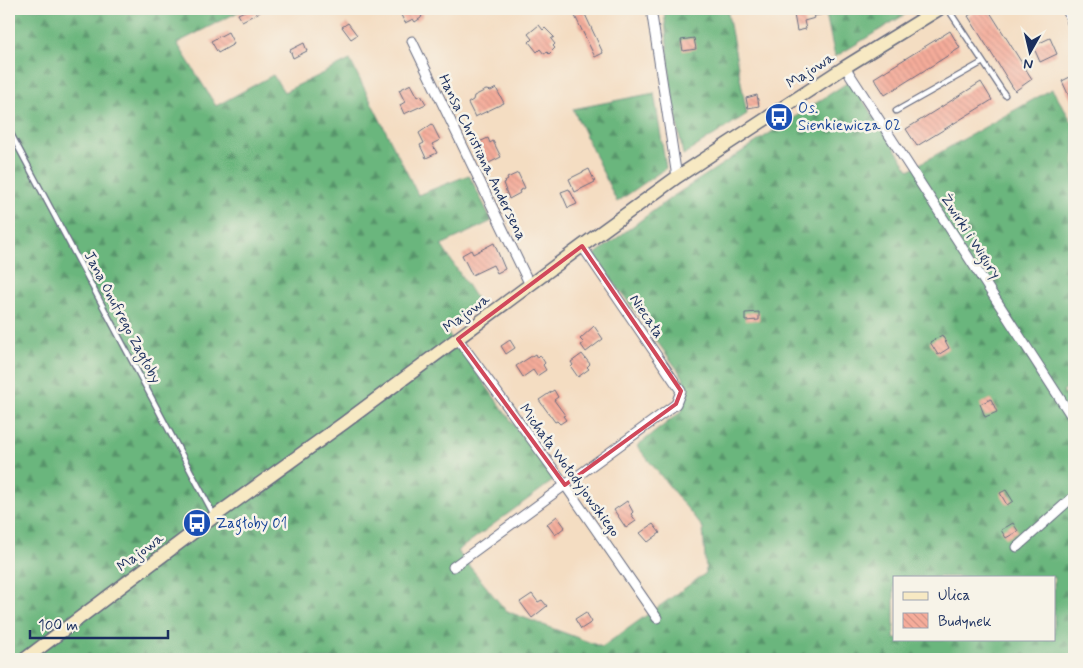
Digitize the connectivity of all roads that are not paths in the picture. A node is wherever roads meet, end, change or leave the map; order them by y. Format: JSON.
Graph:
{"nodes":[{"id":1,"x":651,"y":9,"type":"edge"},
{"id":2,"x":939,"y":9,"type":"edge"},
{"id":3,"x":948,"y":9,"type":"edge"},
{"id":4,"x":1067,"y":9,"type":"edge"},
{"id":5,"x":1074,"y":28,"type":"edge"},
{"id":6,"x":412,"y":41,"type":"dead end"},
{"id":7,"x":983,"y":62,"type":"junction"},
{"id":8,"x":845,"y":66,"type":"junction"},
{"id":9,"x":1005,"y":95,"type":"dead end"},
{"id":10,"x":896,"y":112,"type":"dead end"},
{"id":11,"x":9,"y":130,"type":"edge"},
{"id":12,"x":678,"y":177,"type":"junction"},
{"id":13,"x":582,"y":246,"type":"junction"},
{"id":14,"x":530,"y":285,"type":"junction"},
{"id":15,"x":458,"y":339,"type":"junction"},
{"id":16,"x":1074,"y":420,"type":"edge"},
{"id":17,"x":565,"y":485,"type":"junction"},
{"id":18,"x":1074,"y":496,"type":"edge"},
{"id":19,"x":215,"y":516,"type":"junction"},
{"id":20,"x":1017,"y":547,"type":"dead end"},
{"id":21,"x":453,"y":567,"type":"dead end"},
{"id":22,"x":657,"y":618,"type":"dead end"},
{"id":23,"x":25,"y":659,"type":"edge"}],
"edges":[{"from":1,"to":12,"type":"street"},
{"from":2,"to":8,"type":"street","name":"Majowa"},
{"from":3,"to":7,"type":"lane"},
{"from":4,"to":5,"type":"street"},
{"from":6,"to":14,"type":"street","name":"Hansa Christiana Andersena"},
{"from":7,"to":9,"type":"lane"},
{"from":7,"to":10,"type":"lane"},
{"from":8,"to":12,"type":"street","name":"Majowa"},
{"from":8,"to":16,"type":"street","name":"Żwirki i Wigury"},
{"from":11,"to":19,"type":"lane","name":"Jana Onufrego Zagłoby"},
{"from":12,"to":13,"type":"street","name":"Majowa"},
{"from":13,"to":14,"type":"street","name":"Majowa"},
{"from":13,"to":17,"type":"street","name":"Niecała"},
{"from":14,"to":15,"type":"street","name":"Majowa"},
{"from":15,"to":17,"type":"street","name":"Michała Wołodyjowskiego"},
{"from":15,"to":19,"type":"street","name":"Majowa"},
{"from":17,"to":21,"type":"street"},
{"from":17,"to":22,"type":"street","name":"Michała Wołodyjowskiego"},
{"from":18,"to":20,"type":"street"},
{"from":19,"to":23,"type":"street","name":"Majowa"}]}
